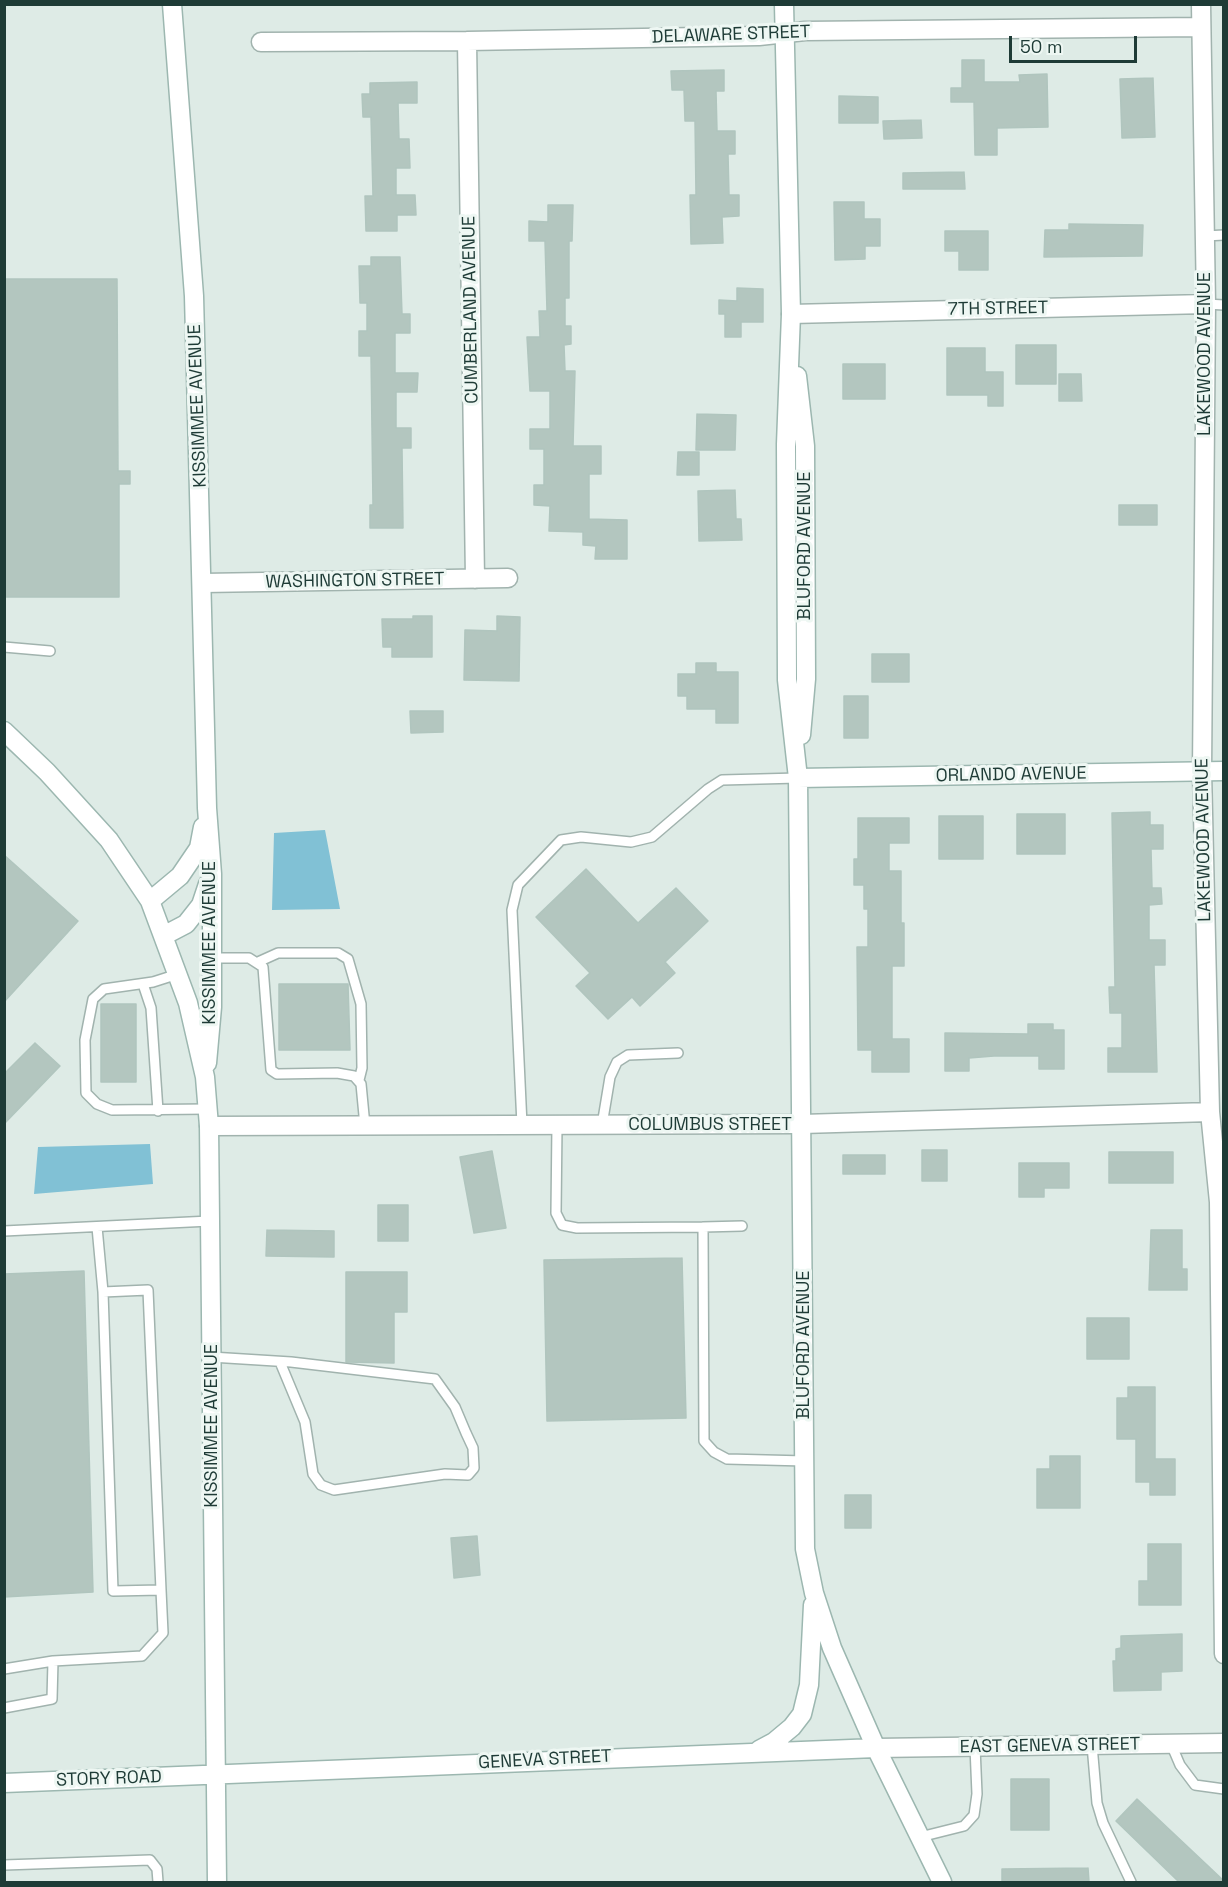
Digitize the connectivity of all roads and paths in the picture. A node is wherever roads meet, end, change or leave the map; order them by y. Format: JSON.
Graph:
{"nodes":[{"id":1,"x":172,"y":4,"type":"edge"},
{"id":2,"x":784,"y":4,"type":"edge"},
{"id":3,"x":1201,"y":4,"type":"edge"},
{"id":4,"x":1200,"y":27,"type":"junction"},
{"id":5,"x":785,"y":33,"type":"junction"},
{"id":6,"x":467,"y":41,"type":"junction"},
{"id":7,"x":261,"y":42,"type":"dead end"},
{"id":8,"x":1224,"y":235,"type":"edge"},
{"id":9,"x":1205,"y":236,"type":"junction"},
{"id":10,"x":1215,"y":305,"type":"edge"},
{"id":11,"x":790,"y":314,"type":"junction"},
{"id":12,"x":508,"y":578,"type":"dead end"},
{"id":13,"x":475,"y":579,"type":"junction"},
{"id":14,"x":203,"y":583,"type":"junction"},
{"id":15,"x":4,"y":647,"type":"edge"},
{"id":16,"x":50,"y":651,"type":"dead end"},
{"id":17,"x":7,"y":738,"type":"edge"},
{"id":18,"x":1202,"y":771,"type":"junction"},
{"id":19,"x":1224,"y":771,"type":"edge"},
{"id":20,"x":798,"y":778,"type":"junction"},
{"id":21,"x":207,"y":808,"type":"junction"},
{"id":22,"x":212,"y":873,"type":"junction"},
{"id":23,"x":150,"y":901,"type":"junction"},
{"id":24,"x":165,"y":935,"type":"junction"},
{"id":25,"x":212,"y":958,"type":"junction"},
{"id":26,"x":258,"y":962,"type":"junction"},
{"id":27,"x":178,"y":974,"type":"junction"},
{"id":28,"x":143,"y":984,"type":"junction"},
{"id":29,"x":678,"y":1053,"type":"dead end"},
{"id":30,"x":205,"y":1077,"type":"junction"},
{"id":31,"x":359,"y":1080,"type":"junction"},
{"id":32,"x":158,"y":1111,"type":"junction"},
{"id":33,"x":1210,"y":1112,"type":"junction"},
{"id":34,"x":209,"y":1117,"type":"junction"},
{"id":35,"x":802,"y":1124,"type":"junction"},
{"id":36,"x":522,"y":1125,"type":"junction"},
{"id":37,"x":558,"y":1125,"type":"junction"},
{"id":38,"x":602,"y":1125,"type":"junction"},
{"id":39,"x":365,"y":1126,"type":"junction"},
{"id":40,"x":210,"y":1221,"type":"junction"},
{"id":41,"x":742,"y":1226,"type":"dead end"},
{"id":42,"x":97,"y":1227,"type":"junction"},
{"id":43,"x":703,"y":1227,"type":"junction"},
{"id":44,"x":4,"y":1231,"type":"edge"},
{"id":45,"x":103,"y":1292,"type":"junction"},
{"id":46,"x":1221,"y":1321,"type":"edge"},
{"id":47,"x":211,"y":1357,"type":"junction"},
{"id":48,"x":280,"y":1362,"type":"junction"},
{"id":49,"x":805,"y":1461,"type":"junction"},
{"id":50,"x":161,"y":1590,"type":"junction"},
{"id":51,"x":814,"y":1593,"type":"junction"},
{"id":52,"x":1224,"y":1654,"type":"edge"},
{"id":53,"x":53,"y":1661,"type":"junction"},
{"id":54,"x":4,"y":1669,"type":"edge"},
{"id":55,"x":4,"y":1708,"type":"edge"},
{"id":56,"x":1224,"y":1743,"type":"edge"},
{"id":57,"x":1171,"y":1744,"type":"junction"},
{"id":58,"x":1092,"y":1745,"type":"junction"},
{"id":59,"x":975,"y":1747,"type":"junction"},
{"id":60,"x":876,"y":1748,"type":"junction"},
{"id":61,"x":757,"y":1751,"type":"junction"},
{"id":62,"x":214,"y":1775,"type":"junction"},
{"id":63,"x":4,"y":1783,"type":"edge"},
{"id":64,"x":1224,"y":1789,"type":"edge"},
{"id":65,"x":920,"y":1838,"type":"junction"},
{"id":66,"x":4,"y":1865,"type":"edge"},
{"id":67,"x":158,"y":1882,"type":"edge"},
{"id":68,"x":217,"y":1882,"type":"edge"},
{"id":69,"x":942,"y":1882,"type":"edge"},
{"id":70,"x":1131,"y":1882,"type":"edge"}],
"edges":[{"from":1,"to":14,"type":"street","name":"KISSIMMEE AVENUE"},
{"from":2,"to":5,"type":"street","name":"BLUFORD AVENUE"},
{"from":3,"to":4,"type":"street","name":"LAKEWOOD AVENUE"},
{"from":4,"to":5,"type":"street","name":"DELAWARE STREET"},
{"from":4,"to":9,"type":"street","name":"LAKEWOOD AVENUE"},
{"from":5,"to":6,"type":"street","name":"DELAWARE STREET"},
{"from":5,"to":11,"type":"street","name":"BLUFORD AVENUE"},
{"from":6,"to":7,"type":"street","name":"DELAWARE STREET"},
{"from":6,"to":13,"type":"street","name":"CUMBERLAND AVENUE"},
{"from":8,"to":9,"type":"lane"},
{"from":9,"to":10,"type":"street","name":"LAKEWOOD AVENUE"},
{"from":10,"to":11,"type":"street","name":"7TH STREET"},
{"from":10,"to":18,"type":"street","name":"LAKEWOOD AVENUE"},
{"from":11,"to":20,"type":"street","name":"BLUFORD AVENUE"},
{"from":12,"to":13,"type":"street","name":"WASHINGTON STREET"},
{"from":13,"to":14,"type":"street","name":"WASHINGTON STREET"},
{"from":14,"to":21,"type":"street","name":"KISSIMMEE AVENUE"},
{"from":15,"to":16,"type":"lane"},
{"from":17,"to":23,"type":"street"},
{"from":18,"to":19,"type":"street","name":"ORLANDO AVENUE"},
{"from":18,"to":20,"type":"street","name":"ORLANDO AVENUE"},
{"from":18,"to":33,"type":"street","name":"LAKEWOOD AVENUE"},
{"from":20,"to":35,"type":"street","name":"BLUFORD AVENUE"},
{"from":20,"to":36,"type":"lane"},
{"from":21,"to":22,"type":"street","name":"KISSIMMEE AVENUE"},
{"from":21,"to":23,"type":"street","name":"KISSIMMEE AVENUE"},
{"from":22,"to":24,"type":"street"},
{"from":22,"to":25,"type":"street","name":"KISSIMMEE AVENUE"},
{"from":23,"to":24,"type":"street","name":"KISSIMMEE AVENUE"},
{"from":24,"to":27,"type":"street","name":"KISSIMMEE AVENUE"},
{"from":25,"to":26,"type":"lane"},
{"from":25,"to":30,"type":"street","name":"KISSIMMEE AVENUE"},
{"from":26,"to":31,"type":"lane"},
{"from":26,"to":31,"type":"lane"},
{"from":27,"to":28,"type":"lane"},
{"from":27,"to":30,"type":"street","name":"KISSIMMEE AVENUE"},
{"from":28,"to":32,"type":"lane"},
{"from":28,"to":32,"type":"lane"},
{"from":29,"to":38,"type":"lane"},
{"from":30,"to":34,"type":"street","name":"KISSIMMEE AVENUE"},
{"from":31,"to":39,"type":"lane"},
{"from":32,"to":34,"type":"lane"},
{"from":33,"to":35,"type":"street","name":"COLUMBUS STREET"},
{"from":33,"to":46,"type":"street","name":"LAKEWOOD AVENUE"},
{"from":34,"to":39,"type":"street","name":"COLUMBUS STREET"},
{"from":34,"to":40,"type":"street","name":"KISSIMMEE AVENUE"},
{"from":35,"to":38,"type":"street","name":"COLUMBUS STREET"},
{"from":35,"to":49,"type":"street","name":"BLUFORD AVENUE"},
{"from":36,"to":37,"type":"street","name":"COLUMBUS STREET"},
{"from":36,"to":39,"type":"street","name":"COLUMBUS STREET"},
{"from":37,"to":38,"type":"street","name":"COLUMBUS STREET"},
{"from":37,"to":43,"type":"lane"},
{"from":40,"to":42,"type":"lane"},
{"from":40,"to":47,"type":"street","name":"KISSIMMEE AVENUE"},
{"from":41,"to":43,"type":"lane"},
{"from":42,"to":44,"type":"lane"},
{"from":42,"to":45,"type":"lane"},
{"from":43,"to":49,"type":"lane"},
{"from":45,"to":50,"type":"lane"},
{"from":45,"to":50,"type":"lane"},
{"from":46,"to":52,"type":"street","name":"LAKEWOOD AVENUE"},
{"from":47,"to":48,"type":"lane"},
{"from":47,"to":62,"type":"street","name":"KISSIMMEE AVENUE"},
{"from":48,"to":48,"type":"lane"},
{"from":49,"to":51,"type":"street","name":"BLUFORD AVENUE"},
{"from":50,"to":53,"type":"lane"},
{"from":51,"to":60,"type":"street","name":"BLUFORD AVENUE"},
{"from":51,"to":61,"type":"street"},
{"from":53,"to":54,"type":"lane"},
{"from":53,"to":55,"type":"lane"},
{"from":56,"to":57,"type":"street","name":"EAST GENEVA STREET"},
{"from":57,"to":58,"type":"street","name":"EAST GENEVA STREET"},
{"from":57,"to":64,"type":"lane"},
{"from":58,"to":59,"type":"street","name":"EAST GENEVA STREET"},
{"from":58,"to":70,"type":"lane"},
{"from":59,"to":60,"type":"street","name":"EAST GENEVA STREET"},
{"from":59,"to":65,"type":"lane"},
{"from":60,"to":61,"type":"street","name":"GENEVA STREET"},
{"from":60,"to":65,"type":"street","name":"BLUFORD AVENUE"},
{"from":61,"to":62,"type":"street","name":"GENEVA STREET"},
{"from":62,"to":63,"type":"street","name":"STORY ROAD"},
{"from":62,"to":68,"type":"street","name":"KISSIMMEE AVENUE"},
{"from":65,"to":69,"type":"street","name":"BLUFORD AVENUE"},
{"from":66,"to":67,"type":"lane"}]}
